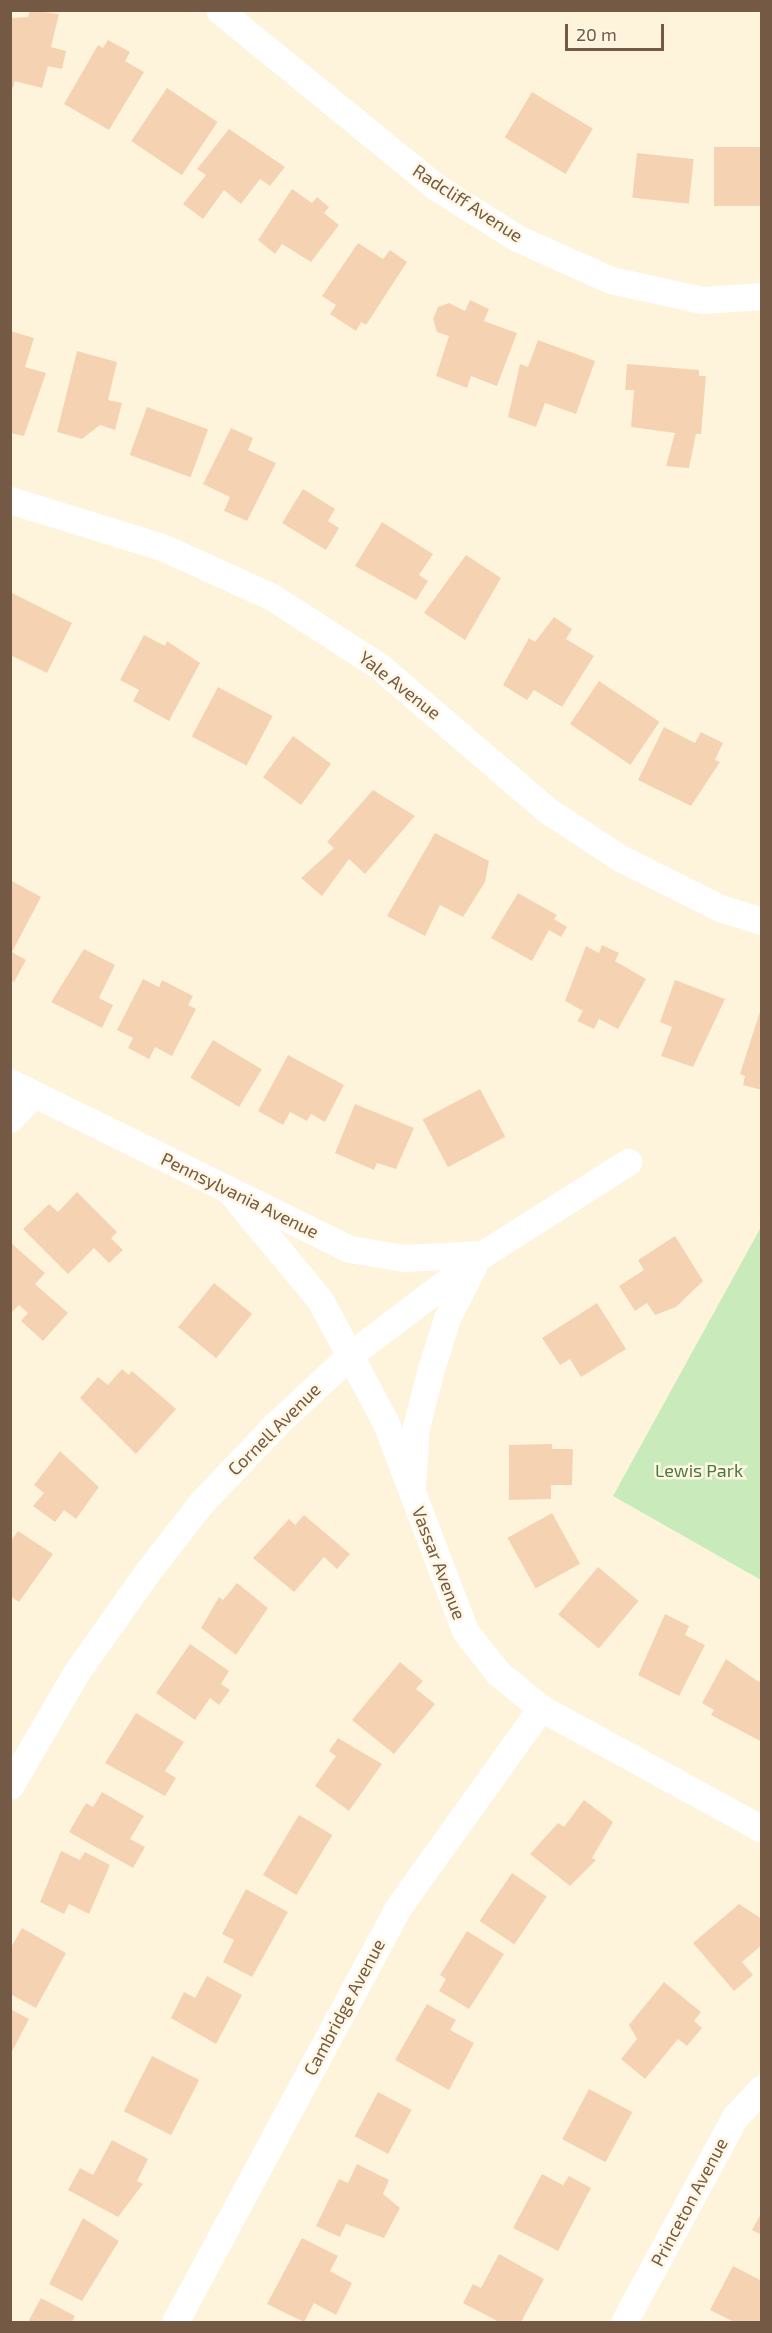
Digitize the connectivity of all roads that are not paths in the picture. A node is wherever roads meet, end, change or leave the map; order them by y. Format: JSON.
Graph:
{"nodes":[{"id":1,"x":219,"y":10,"type":"edge"},
{"id":2,"x":762,"y":296,"type":"edge"},
{"id":3,"x":10,"y":500,"type":"edge"},
{"id":4,"x":762,"y":921,"type":"edge"},
{"id":5,"x":22,"y":1088,"type":"edge"},
{"id":6,"x":10,"y":1119,"type":"edge"},
{"id":7,"x":628,"y":1162,"type":"dead end"},
{"id":8,"x":228,"y":1189,"type":"junction"},
{"id":9,"x":483,"y":1254,"type":"junction"},
{"id":10,"x":350,"y":1355,"type":"junction"},
{"id":11,"x":411,"y":1490,"type":"junction"},
{"id":12,"x":541,"y":1708,"type":"junction"},
{"id":13,"x":10,"y":1786,"type":"edge"},
{"id":14,"x":762,"y":1829,"type":"edge"},
{"id":15,"x":762,"y":2088,"type":"edge"},
{"id":16,"x":175,"y":2322,"type":"edge"},
{"id":17,"x":624,"y":2322,"type":"edge"}],
"edges":[{"from":1,"to":2,"type":"street","name":"Radcliff Avenue"},
{"from":3,"to":4,"type":"street","name":"Yale Avenue"},
{"from":5,"to":6,"type":"street"},
{"from":5,"to":8,"type":"street","name":"Pennsylvania Avenue"},
{"from":7,"to":9,"type":"street","name":"Cornell Avenue"},
{"from":8,"to":9,"type":"street","name":"Pennsylvania Avenue"},
{"from":8,"to":10,"type":"street","name":"Vassar Avenue"},
{"from":9,"to":10,"type":"street","name":"Cornell Avenue"},
{"from":9,"to":11,"type":"street"},
{"from":10,"to":11,"type":"street","name":"Vassar Avenue"},
{"from":10,"to":13,"type":"street","name":"Cornell Avenue"},
{"from":11,"to":12,"type":"street","name":"Vassar Avenue"},
{"from":12,"to":14,"type":"street","name":"Vassar Avenue"},
{"from":12,"to":16,"type":"street","name":"Cambridge Avenue"},
{"from":15,"to":17,"type":"street","name":"Princeton Avenue"}]}
